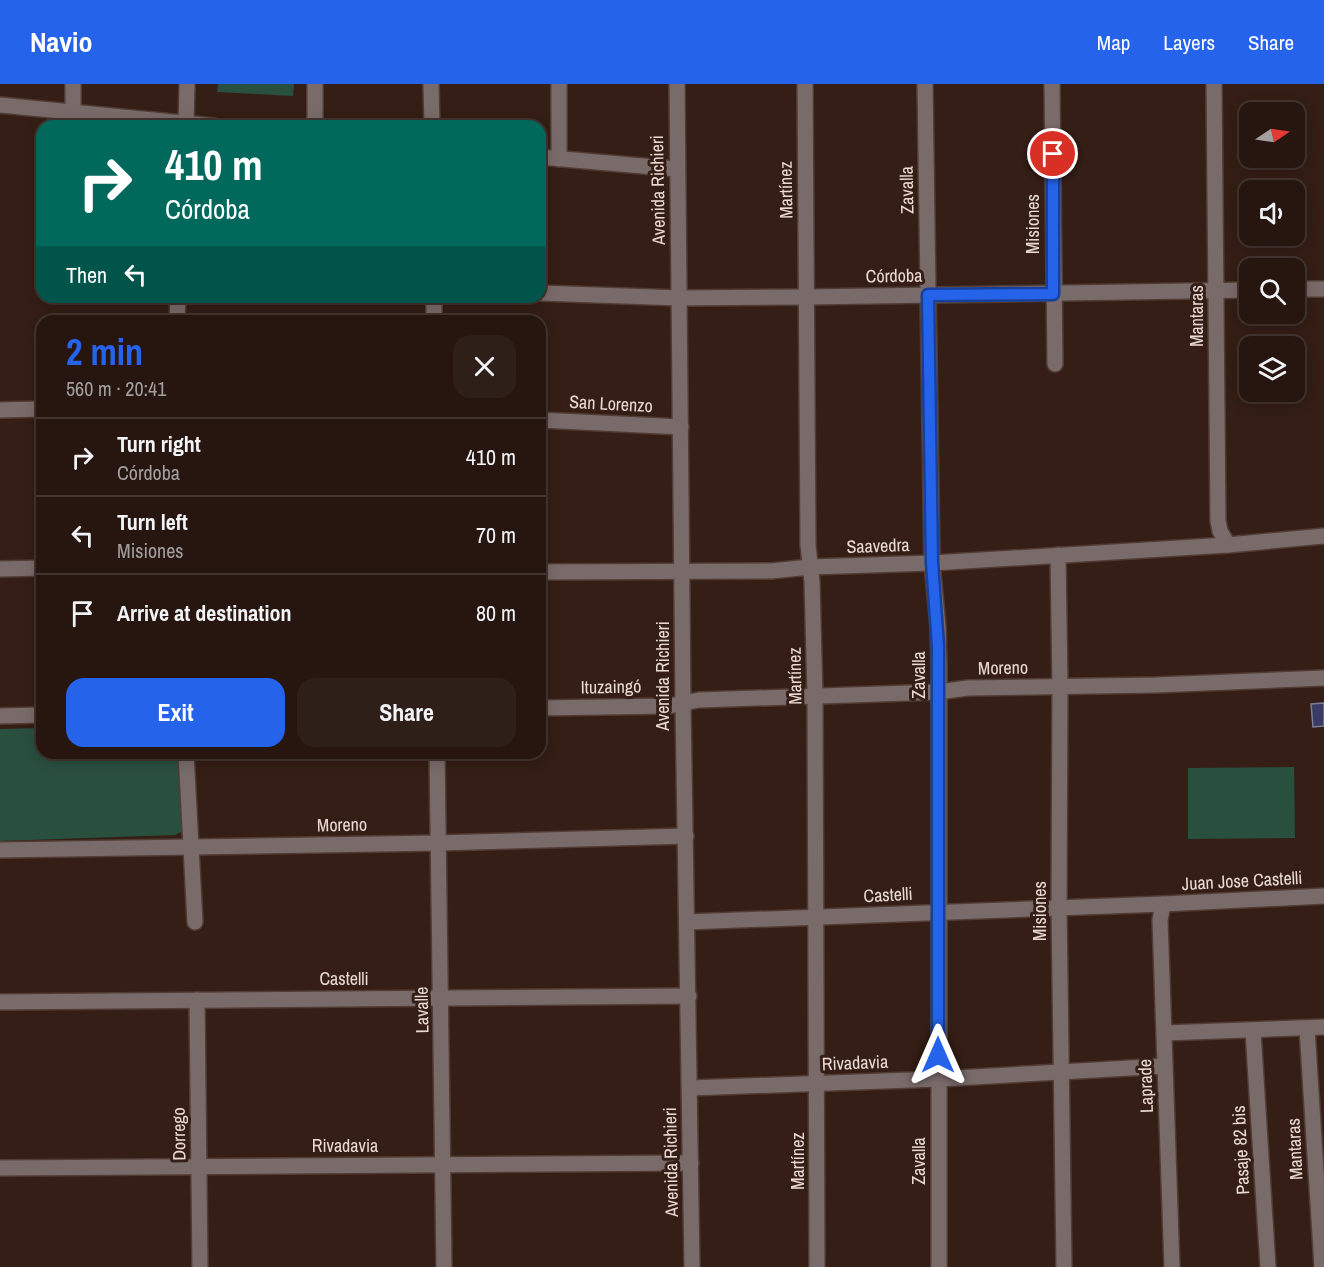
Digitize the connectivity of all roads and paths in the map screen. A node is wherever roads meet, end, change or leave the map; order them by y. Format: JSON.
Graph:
{"nodes":[{"id":1,"x":73,"y":84,"type":"edge"},
{"id":2,"x":187,"y":84,"type":"edge"},
{"id":3,"x":315,"y":84,"type":"edge"},
{"id":4,"x":431,"y":84,"type":"edge"},
{"id":5,"x":559,"y":84,"type":"edge"},
{"id":6,"x":677,"y":84,"type":"edge"},
{"id":7,"x":805,"y":84,"type":"edge"},
{"id":8,"x":925,"y":84,"type":"edge"},
{"id":9,"x":1052,"y":84,"type":"edge"},
{"id":10,"x":1214,"y":84,"type":"edge"},
{"id":11,"x":0,"y":105,"type":"edge"},
{"id":12,"x":73,"y":113,"type":"junction"},
{"id":13,"x":139,"y":120,"type":"edge"},
{"id":14,"x":186,"y":120,"type":"edge"},
{"id":15,"x":315,"y":120,"type":"edge"},
{"id":16,"x":432,"y":120,"type":"edge"},
{"id":17,"x":546,"y":158,"type":"edge"},
{"id":18,"x":559,"y":159,"type":"junction"},
{"id":19,"x":677,"y":169,"type":"junction"},
{"id":20,"x":1324,"y":289,"type":"edge"},
{"id":21,"x":1217,"y":290,"type":"junction"},
{"id":22,"x":1239,"y":290,"type":"edge"},
{"id":23,"x":1305,"y":290,"type":"edge"},
{"id":24,"x":546,"y":293,"type":"edge"},
{"id":25,"x":1053,"y":294,"type":"junction"},
{"id":26,"x":928,"y":295,"type":"junction"},
{"id":27,"x":807,"y":297,"type":"junction"},
{"id":28,"x":680,"y":298,"type":"junction"},
{"id":29,"x":1055,"y":364,"type":"dead end"},
{"id":30,"x":36,"y":409,"type":"edge"},
{"id":31,"x":0,"y":410,"type":"edge"},
{"id":32,"x":546,"y":420,"type":"edge"},
{"id":33,"x":681,"y":427,"type":"junction"},
{"id":34,"x":1324,"y":536,"type":"edge"},
{"id":35,"x":1228,"y":545,"type":"junction"},
{"id":36,"x":1058,"y":555,"type":"junction"},
{"id":37,"x":932,"y":563,"type":"junction"},
{"id":38,"x":810,"y":567,"type":"junction"},
{"id":39,"x":36,"y":568,"type":"edge"},
{"id":40,"x":0,"y":569,"type":"edge"},
{"id":41,"x":546,"y":572,"type":"edge"},
{"id":42,"x":682,"y":573,"type":"junction"},
{"id":43,"x":1324,"y":678,"type":"edge"},
{"id":44,"x":1060,"y":686,"type":"junction"},
{"id":45,"x":938,"y":692,"type":"junction"},
{"id":46,"x":815,"y":696,"type":"junction"},
{"id":47,"x":683,"y":704,"type":"junction"},
{"id":48,"x":546,"y":708,"type":"edge"},
{"id":49,"x":36,"y":715,"type":"edge"},
{"id":50,"x":0,"y":716,"type":"edge"},
{"id":51,"x":186,"y":759,"type":"edge"},
{"id":52,"x":437,"y":759,"type":"edge"},
{"id":53,"x":686,"y":836,"type":"junction"},
{"id":54,"x":438,"y":843,"type":"junction"},
{"id":55,"x":190,"y":848,"type":"junction"},
{"id":56,"x":0,"y":850,"type":"edge"},
{"id":57,"x":1324,"y":896,"type":"edge"},
{"id":58,"x":1163,"y":904,"type":"junction"},
{"id":59,"x":1059,"y":908,"type":"junction"},
{"id":60,"x":939,"y":912,"type":"junction"},
{"id":61,"x":815,"y":918,"type":"junction"},
{"id":62,"x":195,"y":922,"type":"dead end"},
{"id":63,"x":687,"y":922,"type":"junction"},
{"id":64,"x":688,"y":996,"type":"junction"},
{"id":65,"x":441,"y":998,"type":"junction"},
{"id":66,"x":197,"y":1000,"type":"junction"},
{"id":67,"x":0,"y":1002,"type":"edge"},
{"id":68,"x":1324,"y":1027,"type":"edge"},
{"id":69,"x":1307,"y":1028,"type":"junction"},
{"id":70,"x":1253,"y":1031,"type":"junction"},
{"id":71,"x":1164,"y":1033,"type":"junction"},
{"id":72,"x":1165,"y":1066,"type":"junction"},
{"id":73,"x":1062,"y":1071,"type":"junction"},
{"id":74,"x":938,"y":1079,"type":"junction"},
{"id":75,"x":817,"y":1084,"type":"junction"},
{"id":76,"x":690,"y":1088,"type":"junction"},
{"id":77,"x":691,"y":1163,"type":"junction"},
{"id":78,"x":444,"y":1165,"type":"junction"},
{"id":79,"x":199,"y":1167,"type":"junction"},
{"id":80,"x":0,"y":1168,"type":"edge"},
{"id":81,"x":200,"y":1267,"type":"edge"},
{"id":82,"x":444,"y":1267,"type":"edge"},
{"id":83,"x":692,"y":1267,"type":"edge"},
{"id":84,"x":817,"y":1267,"type":"edge"},
{"id":85,"x":939,"y":1267,"type":"edge"},
{"id":86,"x":1064,"y":1267,"type":"edge"},
{"id":87,"x":1172,"y":1267,"type":"edge"},
{"id":88,"x":1268,"y":1267,"type":"edge"},
{"id":89,"x":1322,"y":1267,"type":"edge"}],
"edges":[{"from":1,"to":12,"type":"street"},
{"from":2,"to":14,"type":"street"},
{"from":3,"to":15,"type":"street"},
{"from":4,"to":16,"type":"street"},
{"from":5,"to":18,"type":"street"},
{"from":6,"to":19,"type":"street","name":"Avenida Richieri"},
{"from":7,"to":27,"type":"street","name":"Martínez"},
{"from":8,"to":26,"type":"street","name":"Zavalla"},
{"from":9,"to":25,"type":"street","name":"Misiones"},
{"from":10,"to":21,"type":"street","name":"Mantaras"},
{"from":11,"to":12,"type":"street"},
{"from":12,"to":13,"type":"street"},
{"from":17,"to":18,"type":"street"},
{"from":18,"to":19,"type":"street"},
{"from":19,"to":28,"type":"street","name":"Avenida Richieri"},
{"from":20,"to":23,"type":"street"},
{"from":21,"to":22,"type":"street","name":"Córdoba"},
{"from":21,"to":25,"type":"street","name":"Córdoba"},
{"from":21,"to":35,"type":"street","name":"Mantaras"},
{"from":24,"to":28,"type":"street","name":"Córdoba"},
{"from":25,"to":26,"type":"street","name":"Córdoba"},
{"from":25,"to":29,"type":"street","name":"Misiones"},
{"from":26,"to":27,"type":"street","name":"Córdoba"},
{"from":26,"to":37,"type":"street","name":"Zavalla"},
{"from":27,"to":28,"type":"street","name":"Córdoba"},
{"from":27,"to":38,"type":"street","name":"Martínez"},
{"from":28,"to":33,"type":"street","name":"Avenida Richieri"},
{"from":30,"to":31,"type":"street"},
{"from":32,"to":33,"type":"street","name":"San Lorenzo"},
{"from":33,"to":42,"type":"street","name":"Avenida Richieri"},
{"from":34,"to":35,"type":"street","name":"Saavedra"},
{"from":35,"to":36,"type":"street","name":"Saavedra"},
{"from":36,"to":37,"type":"street","name":"Saavedra"},
{"from":36,"to":44,"type":"street","name":"Misiones"},
{"from":37,"to":38,"type":"street","name":"Saavedra"},
{"from":37,"to":45,"type":"street","name":"Zavalla"},
{"from":38,"to":42,"type":"street","name":"Saavedra"},
{"from":38,"to":46,"type":"street","name":"Martínez"},
{"from":39,"to":40,"type":"street"},
{"from":41,"to":42,"type":"street","name":"Saavedra"},
{"from":42,"to":47,"type":"street","name":"Avenida Richieri"},
{"from":43,"to":44,"type":"street","name":"Moreno"},
{"from":44,"to":45,"type":"street","name":"Moreno"},
{"from":44,"to":59,"type":"street","name":"Misiones"},
{"from":45,"to":46,"type":"street","name":"Moreno"},
{"from":45,"to":60,"type":"street","name":"Zavalla"},
{"from":46,"to":47,"type":"street","name":"Moreno"},
{"from":46,"to":61,"type":"street","name":"Martínez"},
{"from":47,"to":48,"type":"street","name":"Ituzaingó"},
{"from":47,"to":53,"type":"street","name":"Avenida Richieri"},
{"from":49,"to":50,"type":"street"},
{"from":51,"to":55,"type":"street"},
{"from":52,"to":54,"type":"street","name":"Lavalle"},
{"from":53,"to":54,"type":"street","name":"Moreno"},
{"from":53,"to":63,"type":"street","name":"Avenida Richieri"},
{"from":54,"to":55,"type":"street","name":"Moreno"},
{"from":54,"to":65,"type":"street","name":"Lavalle"},
{"from":55,"to":56,"type":"street","name":"Moreno"},
{"from":55,"to":62,"type":"street"},
{"from":57,"to":58,"type":"street","name":"Juan Jose Castelli"},
{"from":58,"to":59,"type":"street","name":"Castelli"},
{"from":58,"to":71,"type":"street","name":"Laprade"},
{"from":59,"to":60,"type":"street","name":"Castelli"},
{"from":59,"to":73,"type":"street","name":"Misiones"},
{"from":60,"to":61,"type":"street","name":"Castelli"},
{"from":60,"to":74,"type":"street","name":"Zavalla"},
{"from":61,"to":63,"type":"street","name":"Castelli"},
{"from":61,"to":75,"type":"street","name":"Martínez"},
{"from":63,"to":64,"type":"street","name":"Avenida Richieri"},
{"from":64,"to":65,"type":"street","name":"Castelli"},
{"from":64,"to":76,"type":"street","name":"Avenida Richieri"},
{"from":65,"to":66,"type":"street","name":"Castelli"},
{"from":65,"to":78,"type":"street","name":"Lavalle"},
{"from":66,"to":67,"type":"street","name":"Castelli"},
{"from":66,"to":79,"type":"street","name":"Dorrego"},
{"from":68,"to":69,"type":"street"},
{"from":69,"to":70,"type":"street"},
{"from":69,"to":89,"type":"street","name":"Mantaras"},
{"from":70,"to":71,"type":"street"},
{"from":70,"to":88,"type":"street","name":"Pasaje 82 bis"},
{"from":71,"to":72,"type":"street","name":"Laprade"},
{"from":72,"to":73,"type":"street","name":"Rivadavia"},
{"from":72,"to":87,"type":"street","name":"Laprade"},
{"from":73,"to":74,"type":"street","name":"Rivadavia"},
{"from":73,"to":86,"type":"street","name":"Misiones"},
{"from":74,"to":75,"type":"street","name":"Rivadavia"},
{"from":74,"to":85,"type":"street","name":"Zavalla"},
{"from":75,"to":76,"type":"street","name":"Rivadavia"},
{"from":75,"to":84,"type":"street","name":"Martínez"},
{"from":76,"to":77,"type":"street","name":"Avenida Richieri"},
{"from":77,"to":78,"type":"street","name":"Rivadavia"},
{"from":77,"to":83,"type":"street","name":"Avenida Richieri"},
{"from":78,"to":79,"type":"street","name":"Rivadavia"},
{"from":78,"to":82,"type":"street","name":"Lavalle"},
{"from":79,"to":80,"type":"street","name":"Rivadavia"},
{"from":79,"to":81,"type":"street","name":"Dorrego"}]}
